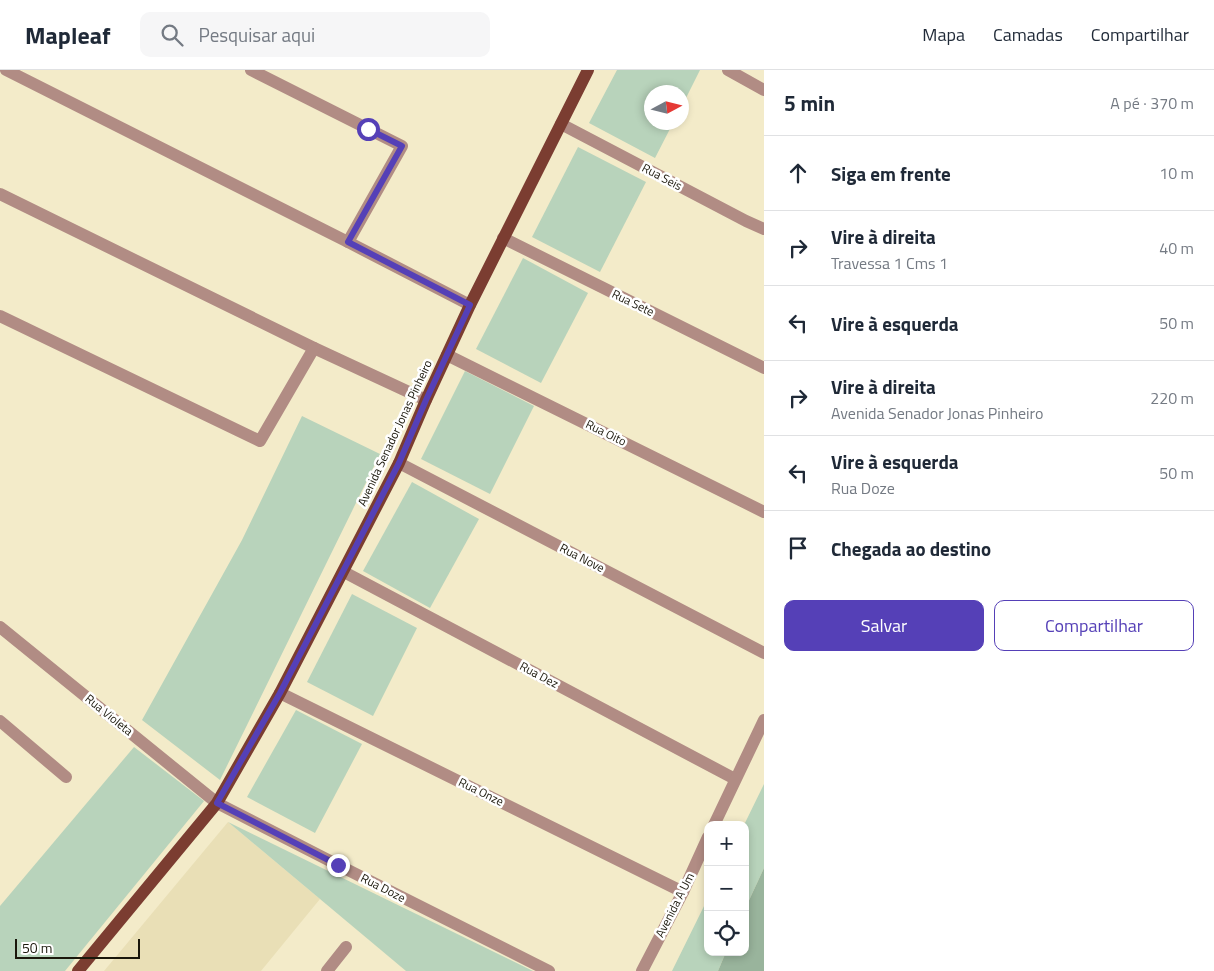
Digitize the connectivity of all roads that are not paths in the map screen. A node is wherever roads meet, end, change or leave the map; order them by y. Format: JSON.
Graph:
{"nodes":[{"id":1,"x":6,"y":70,"type":"edge"},
{"id":2,"x":251,"y":70,"type":"edge"},
{"id":3,"x":588,"y":70,"type":"edge"},
{"id":4,"x":728,"y":70,"type":"edge"},
{"id":5,"x":764,"y":90,"type":"edge"},
{"id":6,"x":561,"y":124,"type":"junction"},
{"id":7,"x":0,"y":194,"type":"edge"},
{"id":8,"x":764,"y":229,"type":"edge"},
{"id":9,"x":503,"y":238,"type":"junction"},
{"id":10,"x":348,"y":242,"type":"junction"},
{"id":11,"x":470,"y":305,"type":"junction"},
{"id":12,"x":0,"y":316,"type":"edge"},
{"id":13,"x":314,"y":348,"type":"junction"},
{"id":14,"x":447,"y":355,"type":"junction"},
{"id":15,"x":764,"y":368,"type":"edge"},
{"id":16,"x":426,"y":400,"type":"junction"},
{"id":17,"x":399,"y":463,"type":"junction"},
{"id":18,"x":764,"y":512,"type":"edge"},
{"id":19,"x":344,"y":572,"type":"junction"},
{"id":20,"x":0,"y":627,"type":"edge"},
{"id":21,"x":764,"y":653,"type":"edge"},
{"id":22,"x":280,"y":693,"type":"junction"},
{"id":23,"x":764,"y":720,"type":"edge"},
{"id":24,"x":0,"y":721,"type":"edge"},
{"id":25,"x":66,"y":777,"type":"dead end"},
{"id":26,"x":735,"y":778,"type":"junction"},
{"id":27,"x":217,"y":803,"type":"junction"},
{"id":28,"x":716,"y":821,"type":"edge"},
{"id":29,"x":704,"y":847,"type":"edge"},
{"id":30,"x":683,"y":892,"type":"junction"},
{"id":31,"x":346,"y":947,"type":"dead end"},
{"id":32,"x":78,"y":971,"type":"edge"},
{"id":33,"x":327,"y":971,"type":"edge"},
{"id":34,"x":549,"y":971,"type":"edge"},
{"id":35,"x":642,"y":971,"type":"edge"}],
"edges":[{"from":1,"to":10,"type":"street"},
{"from":2,"to":10,"type":"street"},
{"from":3,"to":6,"type":"main road","name":"Avenida Senador Jonas Pinheiro"},
{"from":4,"to":5,"type":"street"},
{"from":6,"to":8,"type":"street","name":"Rua Seis"},
{"from":6,"to":9,"type":"main road","name":"Avenida Senador Jonas Pinheiro"},
{"from":7,"to":13,"type":"street"},
{"from":9,"to":11,"type":"main road","name":"Avenida Senador Jonas Pinheiro"},
{"from":9,"to":15,"type":"street","name":"Rua Sete"},
{"from":10,"to":11,"type":"street"},
{"from":11,"to":14,"type":"main road","name":"Avenida Senador Jonas Pinheiro"},
{"from":12,"to":13,"type":"street"},
{"from":13,"to":16,"type":"street"},
{"from":14,"to":16,"type":"main road","name":"Avenida Senador Jonas Pinheiro"},
{"from":14,"to":18,"type":"street","name":"Rua Oito"},
{"from":16,"to":17,"type":"main road","name":"Avenida Senador Jonas Pinheiro"},
{"from":17,"to":19,"type":"main road","name":"Avenida Senador Jonas Pinheiro"},
{"from":17,"to":21,"type":"street","name":"Rua Nove"},
{"from":19,"to":22,"type":"main road","name":"Avenida Senador Jonas Pinheiro"},
{"from":19,"to":26,"type":"street","name":"Rua Dez"},
{"from":20,"to":27,"type":"street","name":"Rua Violeta"},
{"from":22,"to":27,"type":"main road","name":"Avenida Senador Jonas Pinheiro"},
{"from":22,"to":30,"type":"street","name":"Rua Onze"},
{"from":23,"to":26,"type":"street"},
{"from":24,"to":25,"type":"street"},
{"from":26,"to":28,"type":"street"},
{"from":27,"to":32,"type":"main road","name":"Avenida Senador Jonas Pinheiro"},
{"from":27,"to":34,"type":"street","name":"Rua Doze"},
{"from":29,"to":30,"type":"street","name":"Avenida A Um"},
{"from":30,"to":35,"type":"street","name":"Avenida A Um"},
{"from":31,"to":33,"type":"street"}]}
